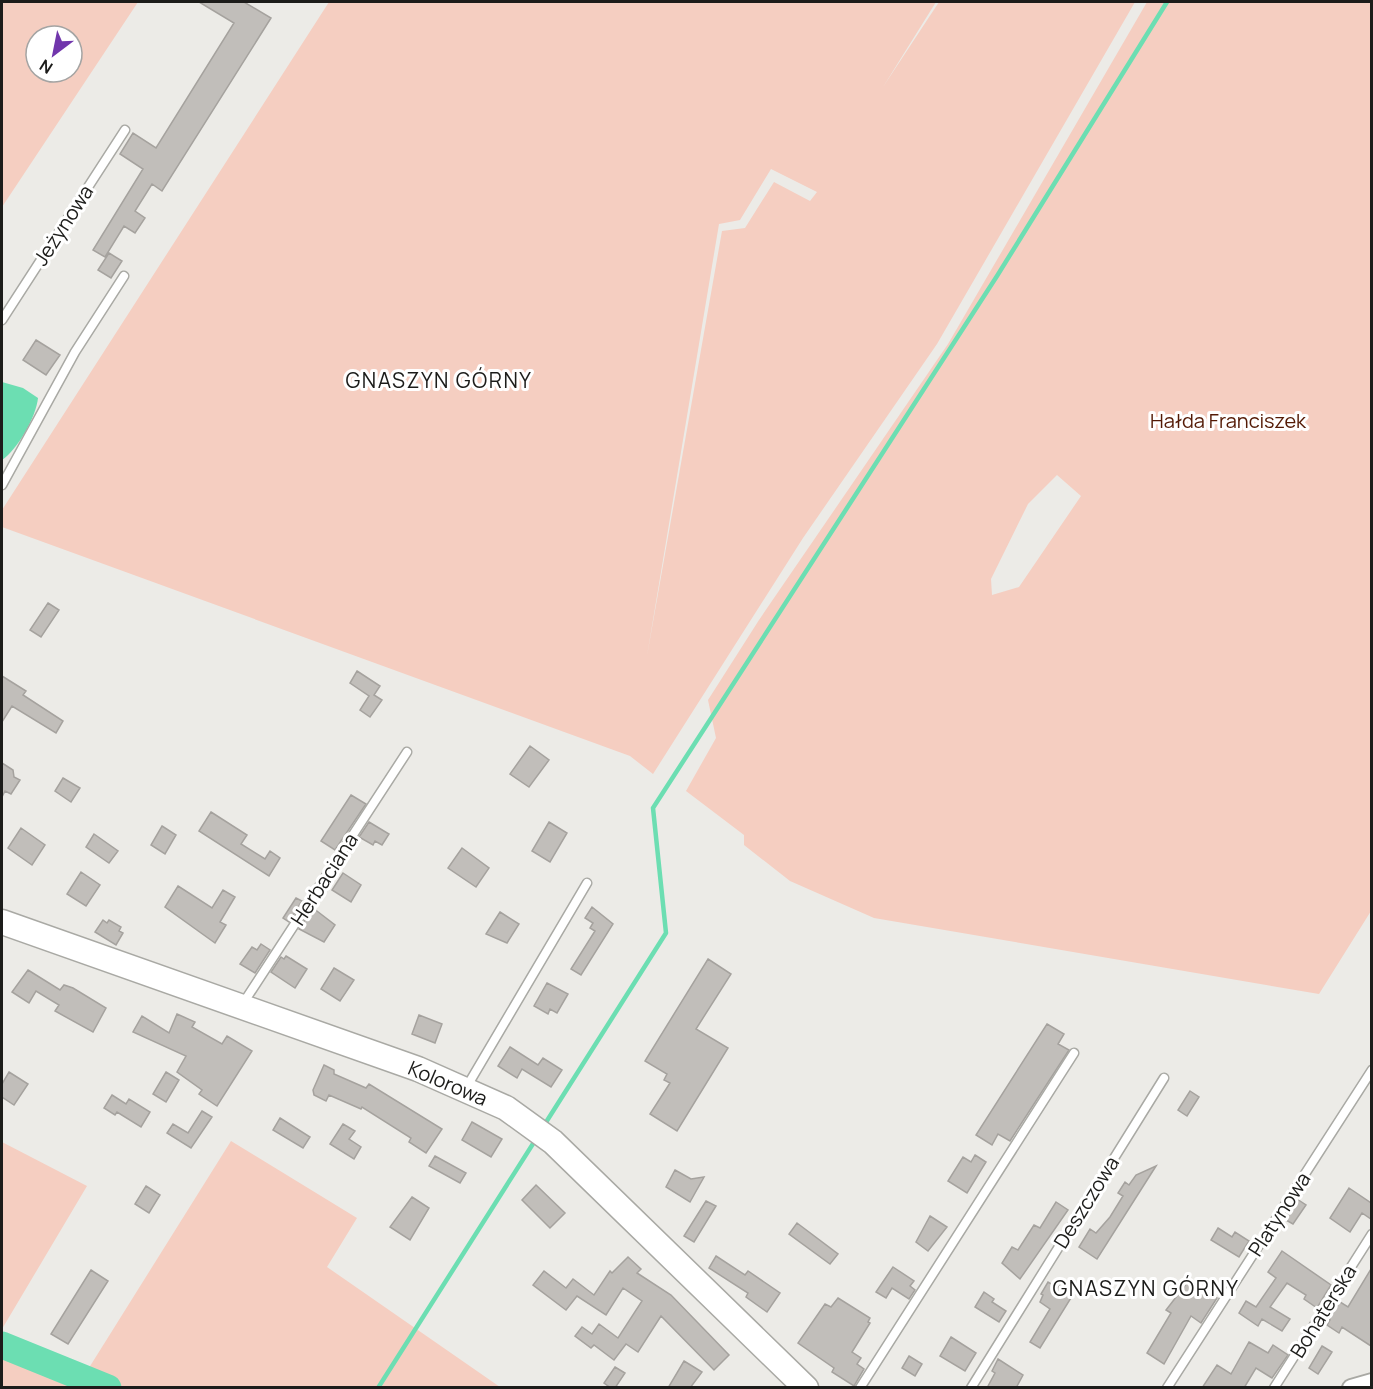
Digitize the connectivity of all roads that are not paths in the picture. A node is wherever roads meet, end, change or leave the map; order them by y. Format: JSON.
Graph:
{"nodes":[{"id":1,"x":125,"y":130,"type":"dead end"},
{"id":2,"x":124,"y":276,"type":"dead end"},
{"id":3,"x":2,"y":320,"type":"edge"},
{"id":4,"x":2,"y":485,"type":"edge"},
{"id":5,"x":407,"y":752,"type":"dead end"},
{"id":6,"x":587,"y":883,"type":"dead end"},
{"id":7,"x":2,"y":922,"type":"edge"},
{"id":8,"x":240,"y":1007,"type":"junction"},
{"id":9,"x":1074,"y":1053,"type":"dead end"},
{"id":10,"x":1371,"y":1070,"type":"edge"},
{"id":11,"x":1164,"y":1078,"type":"dead end"},
{"id":12,"x":465,"y":1089,"type":"junction"},
{"id":13,"x":1371,"y":1234,"type":"edge"},
{"id":14,"x":1371,"y":1382,"type":"edge"},
{"id":15,"x":806,"y":1388,"type":"edge"},
{"id":16,"x":860,"y":1388,"type":"edge"},
{"id":17,"x":970,"y":1388,"type":"edge"},
{"id":18,"x":1167,"y":1388,"type":"edge"},
{"id":19,"x":1274,"y":1388,"type":"edge"},
{"id":20,"x":1351,"y":1388,"type":"edge"}],
"edges":[{"from":1,"to":3,"type":"lane","name":"Jeżynowa"},
{"from":2,"to":4,"type":"lane"},
{"from":5,"to":8,"type":"lane","name":"Herbaciana"},
{"from":6,"to":12,"type":"lane"},
{"from":7,"to":8,"type":"street","name":"Kolorowa"},
{"from":8,"to":12,"type":"street","name":"Kolorowa"},
{"from":9,"to":16,"type":"lane"},
{"from":10,"to":18,"type":"lane","name":"Platynowa"},
{"from":11,"to":17,"type":"lane","name":"Deszczowa"},
{"from":12,"to":15,"type":"street","name":"Kolorowa"},
{"from":13,"to":19,"type":"lane","name":"Bohaterska"},
{"from":14,"to":20,"type":"street"}]}
